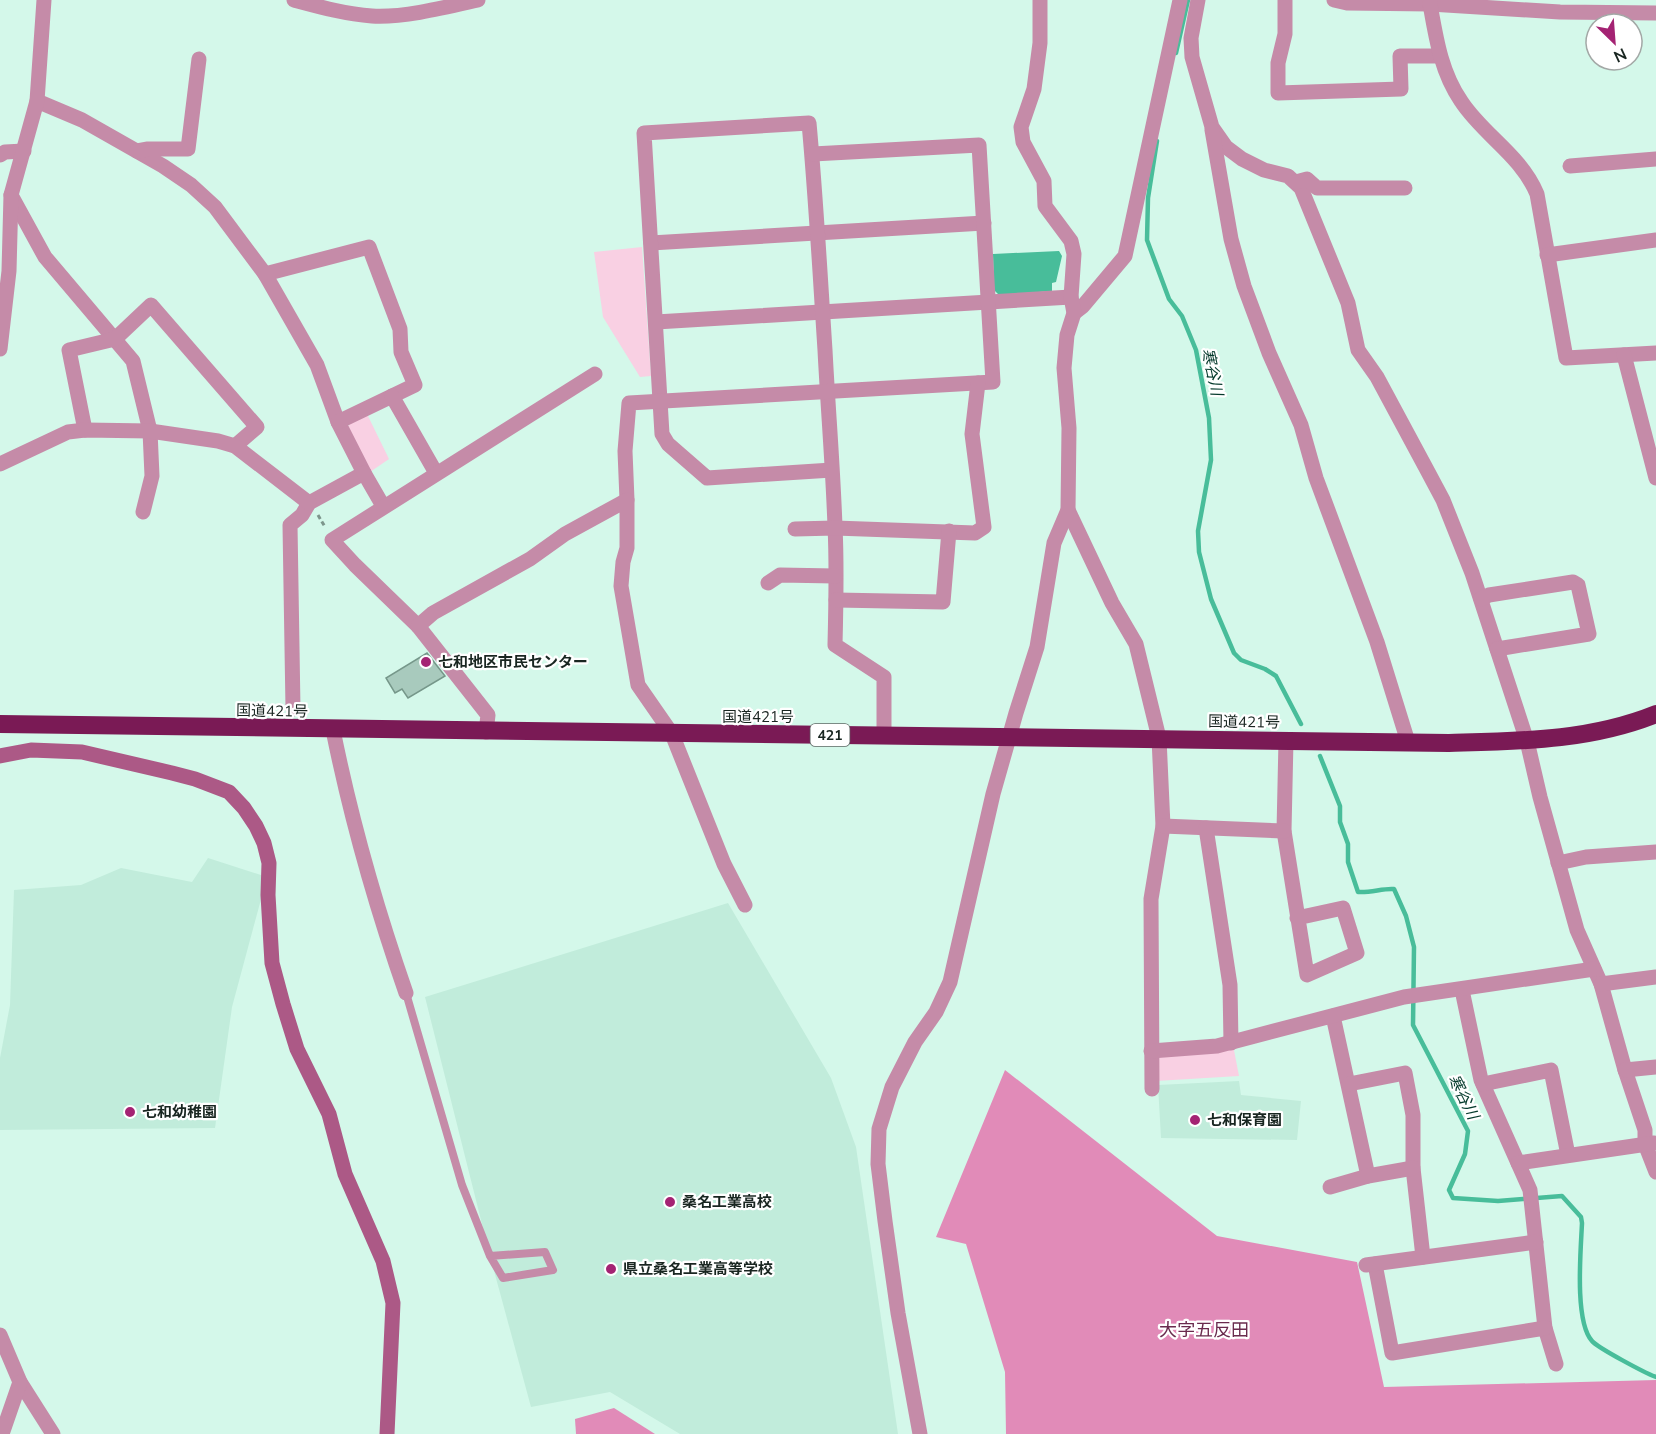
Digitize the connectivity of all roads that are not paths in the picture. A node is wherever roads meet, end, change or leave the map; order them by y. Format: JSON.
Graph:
{"nodes":[{"id":1,"x":44,"y":0,"type":"edge"},
{"id":2,"x":294,"y":0,"type":"edge"},
{"id":3,"x":478,"y":0,"type":"edge"},
{"id":4,"x":1040,"y":0,"type":"edge"},
{"id":5,"x":1180,"y":0,"type":"edge"},
{"id":6,"x":1198,"y":0,"type":"edge"},
{"id":7,"x":1285,"y":0,"type":"edge"},
{"id":8,"x":1334,"y":0,"type":"edge"},
{"id":9,"x":1430,"y":4,"type":"junction"},
{"id":10,"x":1503,"y":4,"type":"edge"},
{"id":11,"x":352,"y":7,"type":"edge"},
{"id":12,"x":1656,"y":13,"type":"edge"},
{"id":13,"x":1440,"y":56,"type":"junction"},
{"id":14,"x":199,"y":59,"type":"dead end"},
{"id":15,"x":37,"y":100,"type":"junction"},
{"id":16,"x":1212,"y":127,"type":"junction"},
{"id":17,"x":24,"y":151,"type":"junction"},
{"id":18,"x":137,"y":151,"type":"junction"},
{"id":19,"x":813,"y":154,"type":"junction"},
{"id":20,"x":0,"y":155,"type":"edge"},
{"id":21,"x":1656,"y":159,"type":"edge"},
{"id":22,"x":1570,"y":166,"type":"dead end"},
{"id":23,"x":1296,"y":182,"type":"junction"},
{"id":24,"x":1405,"y":188,"type":"dead end"},
{"id":25,"x":11,"y":195,"type":"junction"},
{"id":26,"x":984,"y":223,"type":"junction"},
{"id":27,"x":817,"y":234,"type":"junction"},
{"id":28,"x":1656,"y":240,"type":"edge"},
{"id":29,"x":651,"y":243,"type":"junction"},
{"id":30,"x":1547,"y":255,"type":"junction"},
{"id":31,"x":5,"y":272,"type":"edge"},
{"id":32,"x":265,"y":274,"type":"junction"},
{"id":33,"x":1071,"y":297,"type":"junction"},
{"id":34,"x":989,"y":302,"type":"junction"},
{"id":35,"x":822,"y":312,"type":"junction"},
{"id":36,"x":1074,"y":313,"type":"junction"},
{"id":37,"x":656,"y":322,"type":"junction"},
{"id":38,"x":115,"y":339,"type":"junction"},
{"id":39,"x":0,"y":350,"type":"edge"},
{"id":40,"x":1656,"y":353,"type":"edge"},
{"id":41,"x":1624,"y":355,"type":"junction"},
{"id":42,"x":595,"y":374,"type":"dead end"},
{"id":43,"x":978,"y":383,"type":"junction"},
{"id":44,"x":827,"y":392,"type":"junction"},
{"id":45,"x":392,"y":396,"type":"junction"},
{"id":46,"x":660,"y":401,"type":"junction"},
{"id":47,"x":338,"y":422,"type":"junction"},
{"id":48,"x":85,"y":430,"type":"junction"},
{"id":49,"x":150,"y":431,"type":"junction"},
{"id":50,"x":235,"y":446,"type":"junction"},
{"id":51,"x":0,"y":464,"type":"edge"},
{"id":52,"x":832,"y":470,"type":"junction"},
{"id":53,"x":364,"y":473,"type":"junction"},
{"id":54,"x":436,"y":473,"type":"junction"},
{"id":55,"x":1656,"y":478,"type":"edge"},
{"id":56,"x":627,"y":500,"type":"junction"},
{"id":57,"x":310,"y":503,"type":"junction"},
{"id":58,"x":383,"y":506,"type":"junction"},
{"id":59,"x":1068,"y":510,"type":"junction"},
{"id":60,"x":143,"y":512,"type":"dead end"},
{"id":61,"x":835,"y":528,"type":"junction"},
{"id":62,"x":795,"y":529,"type":"dead end"},
{"id":63,"x":949,"y":531,"type":"junction"},
{"id":64,"x":836,"y":576,"type":"junction"},
{"id":65,"x":768,"y":583,"type":"dead end"},
{"id":66,"x":1481,"y":599,"type":"junction"},
{"id":67,"x":836,"y":600,"type":"junction"},
{"id":68,"x":418,"y":626,"type":"junction"},
{"id":69,"x":1497,"y":650,"type":"junction"},
{"id":70,"x":293,"y":709,"type":"dead end"},
{"id":71,"x":1656,"y":714,"type":"edge"},
{"id":72,"x":0,"y":724,"type":"edge"},
{"id":73,"x":333,"y":730,"type":"junction"},
{"id":74,"x":486,"y":732,"type":"junction"},
{"id":75,"x":672,"y":734,"type":"junction"},
{"id":76,"x":884,"y":736,"type":"junction"},
{"id":77,"x":1010,"y":737,"type":"junction"},
{"id":78,"x":1159,"y":738,"type":"junction"},
{"id":79,"x":1286,"y":740,"type":"junction"},
{"id":80,"x":1527,"y":741,"type":"junction"},
{"id":81,"x":1408,"y":742,"type":"junction"},
{"id":82,"x":0,"y":756,"type":"edge"},
{"id":83,"x":1163,"y":826,"type":"junction"},
{"id":84,"x":1206,"y":828,"type":"junction"},
{"id":85,"x":1284,"y":831,"type":"junction"},
{"id":86,"x":1656,"y":852,"type":"edge"},
{"id":87,"x":1558,"y":863,"type":"junction"},
{"id":88,"x":745,"y":905,"type":"dead end"},
{"id":89,"x":1297,"y":918,"type":"junction"},
{"id":90,"x":1594,"y":969,"type":"junction"},
{"id":91,"x":1656,"y":977,"type":"edge"},
{"id":92,"x":1601,"y":984,"type":"junction"},
{"id":93,"x":1462,"y":990,"type":"junction"},
{"id":94,"x":406,"y":993,"type":"joint"},
{"id":95,"x":1334,"y":1016,"type":"junction"},
{"id":96,"x":1231,"y":1043,"type":"junction"},
{"id":97,"x":1151,"y":1051,"type":"junction"},
{"id":98,"x":1656,"y":1067,"type":"edge"},
{"id":99,"x":1625,"y":1070,"type":"junction"},
{"id":100,"x":1349,"y":1084,"type":"junction"},
{"id":101,"x":1483,"y":1084,"type":"junction"},
{"id":102,"x":1152,"y":1089,"type":"dead end"},
{"id":103,"x":1651,"y":1143,"type":"edge"},
{"id":104,"x":1568,"y":1155,"type":"junction"},
{"id":105,"x":1518,"y":1163,"type":"junction"},
{"id":106,"x":1413,"y":1168,"type":"junction"},
{"id":107,"x":1656,"y":1172,"type":"edge"},
{"id":108,"x":1368,"y":1176,"type":"junction"},
{"id":109,"x":1330,"y":1187,"type":"dead end"},
{"id":110,"x":1536,"y":1242,"type":"junction"},
{"id":111,"x":490,"y":1256,"type":"junction"},
{"id":112,"x":1423,"y":1257,"type":"junction"},
{"id":113,"x":1545,"y":1328,"type":"junction"},
{"id":114,"x":0,"y":1335,"type":"edge"},
{"id":115,"x":1556,"y":1364,"type":"dead end"},
{"id":116,"x":20,"y":1382,"type":"junction"},
{"id":117,"x":2,"y":1434,"type":"edge"},
{"id":118,"x":52,"y":1434,"type":"edge"},
{"id":119,"x":387,"y":1434,"type":"edge"},
{"id":120,"x":920,"y":1434,"type":"edge"}],
"edges":[{"from":1,"to":15,"type":"street"},
{"from":2,"to":11,"type":"street"},
{"from":3,"to":11,"type":"street"},
{"from":4,"to":33,"type":"street"},
{"from":5,"to":36,"type":"street"},
{"from":6,"to":16,"type":"street"},
{"from":7,"to":13,"type":"street"},
{"from":8,"to":9,"type":"street"},
{"from":9,"to":10,"type":"street"},
{"from":9,"to":13,"type":"street"},
{"from":10,"to":12,"type":"street"},
{"from":13,"to":30,"type":"street"},
{"from":14,"to":18,"type":"street"},
{"from":15,"to":17,"type":"street"},
{"from":15,"to":18,"type":"street"},
{"from":16,"to":23,"type":"street"},
{"from":16,"to":81,"type":"street"},
{"from":17,"to":20,"type":"street"},
{"from":17,"to":25,"type":"street"},
{"from":18,"to":32,"type":"street"},
{"from":19,"to":26,"type":"street"},
{"from":19,"to":27,"type":"street"},
{"from":19,"to":29,"type":"street"},
{"from":21,"to":22,"type":"street"},
{"from":23,"to":24,"type":"street"},
{"from":23,"to":66,"type":"street"},
{"from":25,"to":31,"type":"street"},
{"from":25,"to":38,"type":"street"},
{"from":26,"to":27,"type":"street"},
{"from":26,"to":34,"type":"street"},
{"from":27,"to":29,"type":"street"},
{"from":27,"to":35,"type":"street"},
{"from":28,"to":30,"type":"street"},
{"from":29,"to":37,"type":"street"},
{"from":30,"to":41,"type":"street"},
{"from":31,"to":39,"type":"street"},
{"from":32,"to":45,"type":"street"},
{"from":32,"to":47,"type":"street"},
{"from":33,"to":34,"type":"street"},
{"from":33,"to":36,"type":"street"},
{"from":34,"to":35,"type":"street"},
{"from":34,"to":43,"type":"street"},
{"from":35,"to":37,"type":"street"},
{"from":35,"to":44,"type":"street"},
{"from":36,"to":59,"type":"street"},
{"from":37,"to":46,"type":"street"},
{"from":38,"to":48,"type":"street"},
{"from":38,"to":49,"type":"street"},
{"from":38,"to":50,"type":"street"},
{"from":40,"to":41,"type":"street"},
{"from":41,"to":55,"type":"street"},
{"from":42,"to":54,"type":"street"},
{"from":43,"to":44,"type":"street"},
{"from":43,"to":63,"type":"street"},
{"from":44,"to":46,"type":"street"},
{"from":44,"to":52,"type":"street"},
{"from":45,"to":47,"type":"street"},
{"from":45,"to":54,"type":"street"},
{"from":46,"to":52,"type":"street"},
{"from":46,"to":56,"type":"street"},
{"from":47,"to":53,"type":"street"},
{"from":48,"to":49,"type":"street"},
{"from":48,"to":51,"type":"street"},
{"from":49,"to":50,"type":"street"},
{"from":49,"to":60,"type":"street"},
{"from":50,"to":57,"type":"street"},
{"from":52,"to":61,"type":"street"},
{"from":53,"to":57,"type":"street"},
{"from":53,"to":58,"type":"street"},
{"from":54,"to":58,"type":"street"},
{"from":56,"to":68,"type":"street"},
{"from":56,"to":75,"type":"street"},
{"from":57,"to":70,"type":"street"},
{"from":58,"to":68,"type":"street"},
{"from":59,"to":77,"type":"street"},
{"from":59,"to":78,"type":"street"},
{"from":61,"to":62,"type":"street"},
{"from":61,"to":63,"type":"street"},
{"from":61,"to":64,"type":"street"},
{"from":63,"to":67,"type":"street"},
{"from":64,"to":65,"type":"street"},
{"from":64,"to":67,"type":"street"},
{"from":66,"to":69,"type":"street"},
{"from":66,"to":69,"type":"street"},
{"from":67,"to":76,"type":"street"},
{"from":68,"to":74,"type":"street"},
{"from":69,"to":80,"type":"street"},
{"from":71,"to":80,"type":"highway","name":"国道421号","number":"421"},
{"from":72,"to":73,"type":"highway","name":"国道421号","number":"421"},
{"from":73,"to":74,"type":"highway","name":"国道421号","number":"421"},
{"from":73,"to":94,"type":"street"},
{"from":74,"to":75,"type":"highway","name":"国道421号","number":"421"},
{"from":75,"to":76,"type":"highway","name":"国道421号","number":"421"},
{"from":75,"to":88,"type":"street"},
{"from":76,"to":77,"type":"highway","name":"国道421号","number":"421"},
{"from":77,"to":78,"type":"highway","name":"国道421号","number":"421"},
{"from":77,"to":120,"type":"street"},
{"from":78,"to":79,"type":"highway","name":"国道421号","number":"421"},
{"from":78,"to":83,"type":"street"},
{"from":79,"to":81,"type":"highway","name":"国道421号","number":"421"},
{"from":79,"to":85,"type":"street"},
{"from":80,"to":81,"type":"highway","name":"国道421号","number":"421"},
{"from":80,"to":87,"type":"street"},
{"from":82,"to":119,"type":"street"},
{"from":83,"to":84,"type":"street"},
{"from":83,"to":97,"type":"street"},
{"from":84,"to":85,"type":"street"},
{"from":84,"to":96,"type":"street"},
{"from":85,"to":89,"type":"street"},
{"from":86,"to":87,"type":"street"},
{"from":87,"to":90,"type":"street"},
{"from":89,"to":89,"type":"street"},
{"from":90,"to":92,"type":"street"},
{"from":90,"to":93,"type":"street"},
{"from":91,"to":92,"type":"street"},
{"from":92,"to":99,"type":"street"},
{"from":93,"to":95,"type":"street"},
{"from":93,"to":101,"type":"street"},
{"from":94,"to":111,"type":"lane"},
{"from":95,"to":96,"type":"street"},
{"from":95,"to":100,"type":"street"},
{"from":96,"to":97,"type":"street"},
{"from":97,"to":102,"type":"street"},
{"from":98,"to":99,"type":"street"},
{"from":99,"to":103,"type":"street"},
{"from":100,"to":106,"type":"street"},
{"from":100,"to":108,"type":"street"},
{"from":101,"to":104,"type":"street"},
{"from":101,"to":105,"type":"street"},
{"from":103,"to":104,"type":"street"},
{"from":103,"to":107,"type":"street"},
{"from":104,"to":105,"type":"street"},
{"from":105,"to":110,"type":"street"},
{"from":106,"to":108,"type":"street"},
{"from":106,"to":112,"type":"street"},
{"from":108,"to":109,"type":"street"},
{"from":110,"to":112,"type":"street"},
{"from":110,"to":113,"type":"street"},
{"from":111,"to":111,"type":"lane"},
{"from":112,"to":113,"type":"street"},
{"from":113,"to":115,"type":"street"},
{"from":114,"to":116,"type":"street"},
{"from":116,"to":117,"type":"street"},
{"from":116,"to":118,"type":"street"}]}
